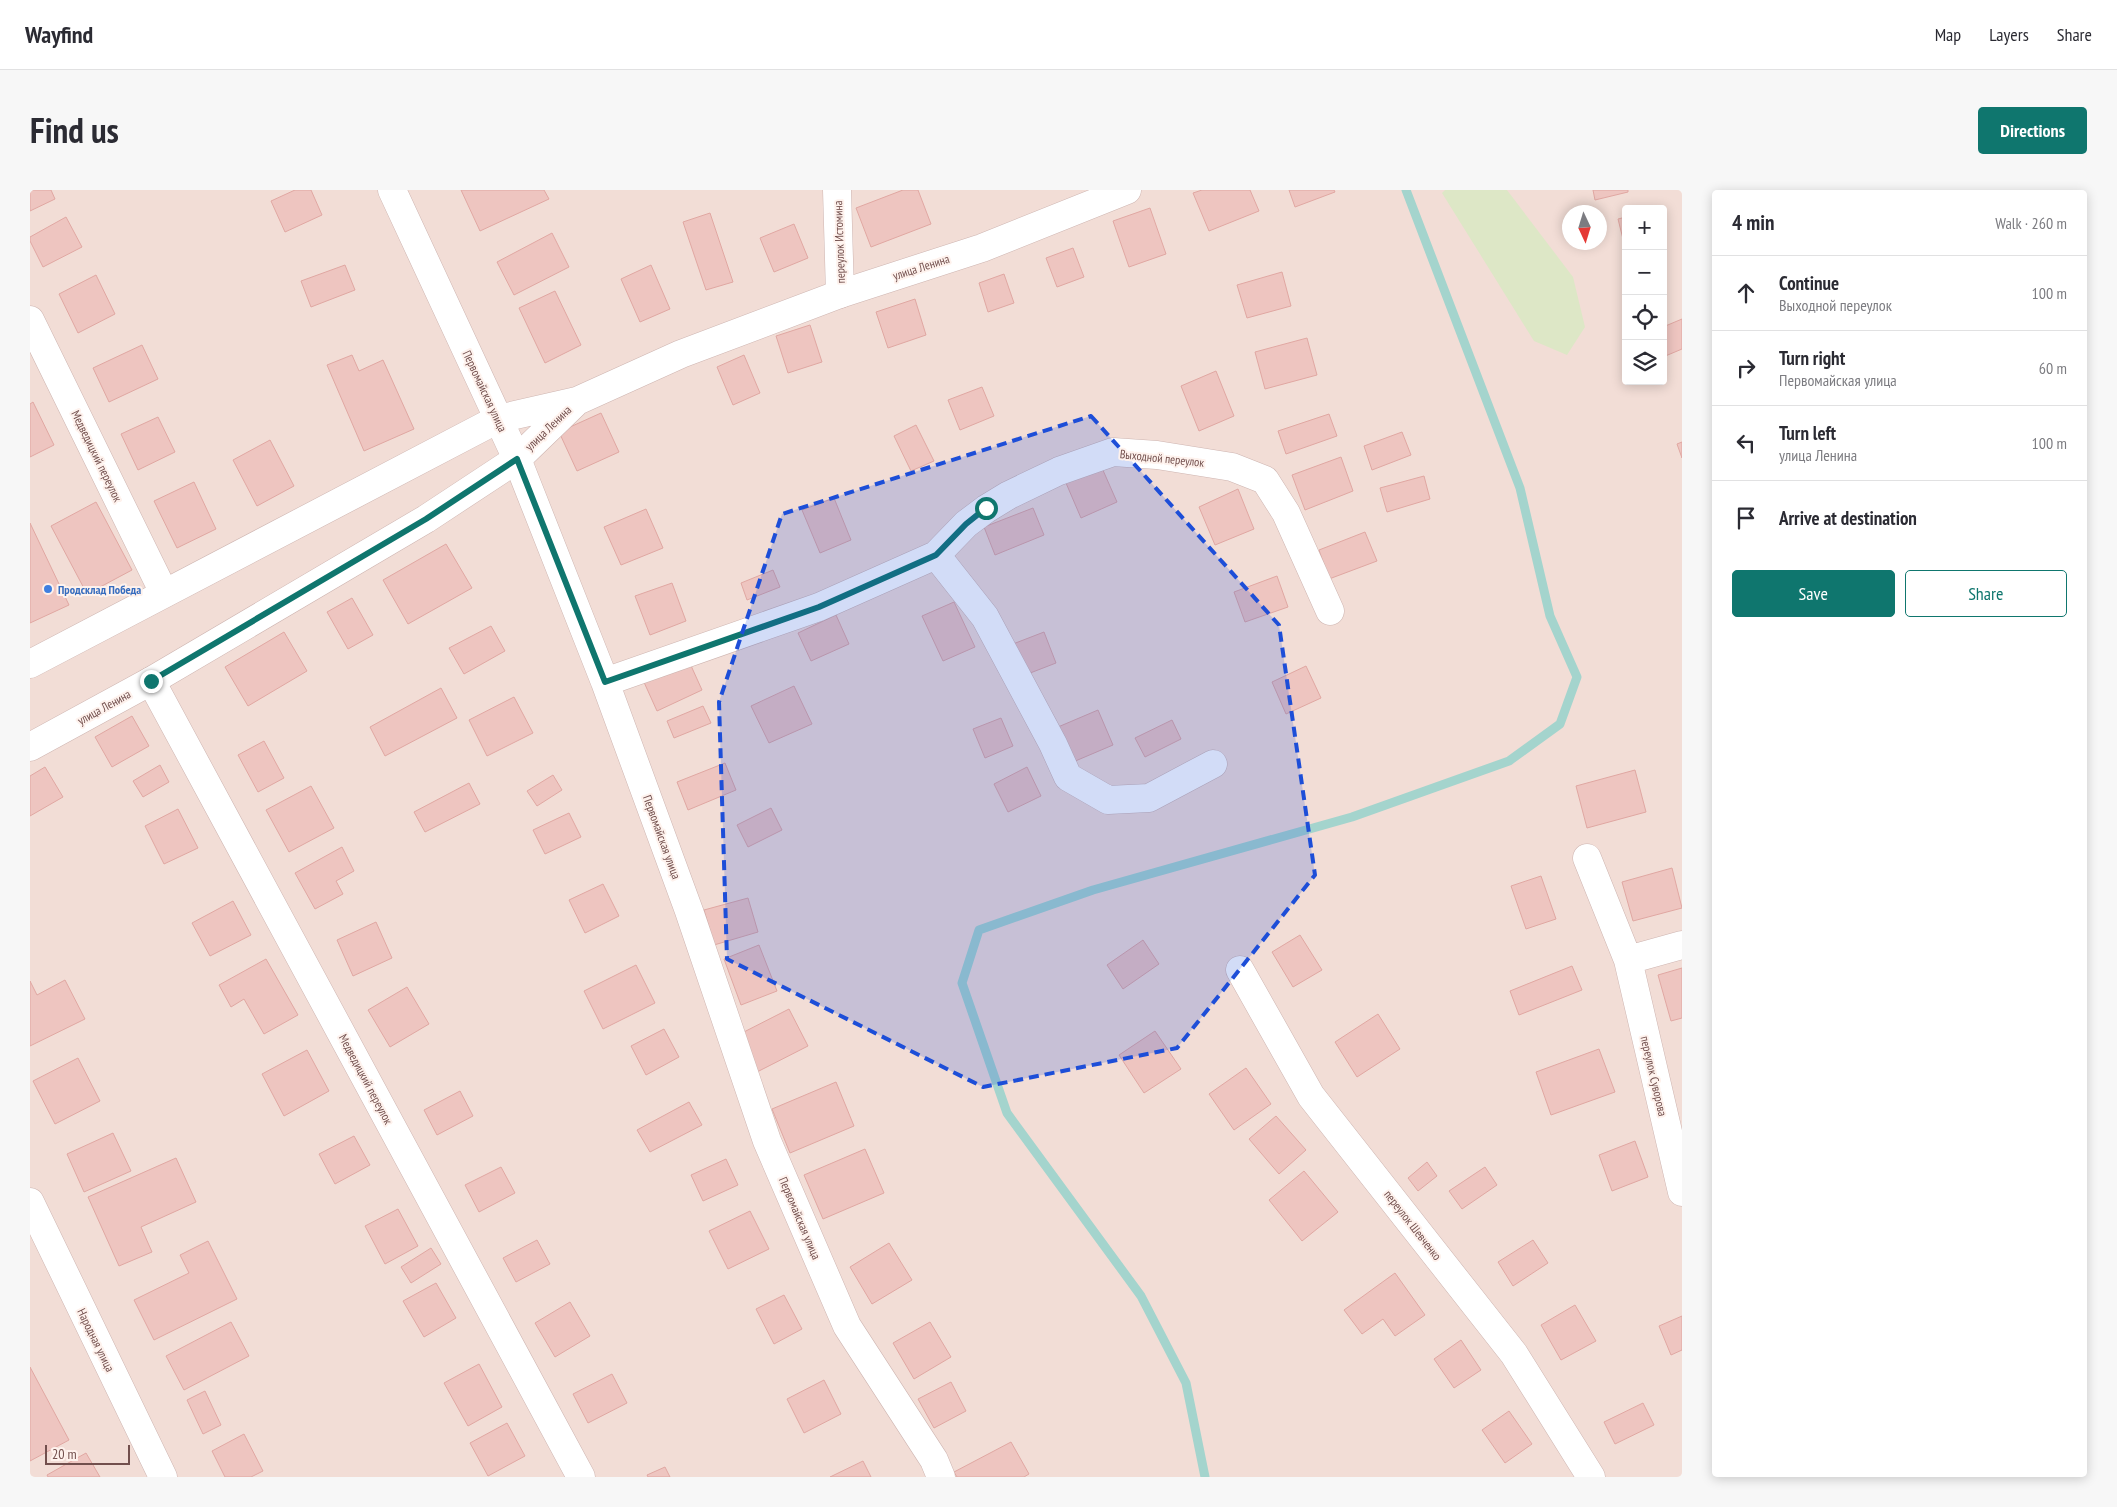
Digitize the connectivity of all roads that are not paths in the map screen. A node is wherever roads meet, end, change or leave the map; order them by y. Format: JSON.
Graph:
{"nodes":[{"id":1,"x":392,"y":190,"type":"edge"},
{"id":2,"x":837,"y":190,"type":"edge"},
{"id":3,"x":1127,"y":190,"type":"edge"},
{"id":4,"x":840,"y":294,"type":"junction"},
{"id":5,"x":30,"y":320,"type":"edge"},
{"id":6,"x":577,"y":401,"type":"junction"},
{"id":7,"x":498,"y":419,"type":"junction"},
{"id":8,"x":517,"y":459,"type":"junction"},
{"id":9,"x":936,"y":555,"type":"junction"},
{"id":10,"x":164,"y":593,"type":"junction"},
{"id":11,"x":1330,"y":611,"type":"dead end"},
{"id":12,"x":30,"y":664,"type":"edge"},
{"id":13,"x":151,"y":681,"type":"junction"},
{"id":14,"x":605,"y":682,"type":"junction"},
{"id":15,"x":30,"y":747,"type":"edge"},
{"id":16,"x":1213,"y":764,"type":"dead end"},
{"id":17,"x":1587,"y":858,"type":"dead end"},
{"id":18,"x":1682,"y":945,"type":"edge"},
{"id":19,"x":1628,"y":960,"type":"junction"},
{"id":20,"x":1240,"y":970,"type":"dead end"},
{"id":21,"x":1682,"y":1192,"type":"edge"},
{"id":22,"x":30,"y":1202,"type":"edge"},
{"id":23,"x":163,"y":1477,"type":"edge"},
{"id":24,"x":581,"y":1477,"type":"edge"},
{"id":25,"x":941,"y":1477,"type":"edge"},
{"id":26,"x":1591,"y":1477,"type":"edge"}],
"edges":[{"from":1,"to":7,"type":"street","name":"Первомайская улица"},
{"from":2,"to":4,"type":"street","name":"переулок Истомина"},
{"from":3,"to":4,"type":"street","name":"улица Ленина"},
{"from":4,"to":6,"type":"street","name":"улица Ленина"},
{"from":5,"to":10,"type":"street","name":"Медведицкий переулок"},
{"from":6,"to":7,"type":"street","name":"улица Ленина"},
{"from":6,"to":8,"type":"street","name":"улица Ленина"},
{"from":7,"to":8,"type":"street","name":"Первомайская улица"},
{"from":7,"to":10,"type":"street","name":"улица Ленина"},
{"from":8,"to":13,"type":"street","name":"улица Ленина"},
{"from":8,"to":14,"type":"street","name":"Первомайская улица"},
{"from":9,"to":11,"type":"street","name":"Выходной переулок"},
{"from":9,"to":14,"type":"street","name":"Выходной переулок"},
{"from":9,"to":16,"type":"street"},
{"from":10,"to":12,"type":"street","name":"улица Ленина"},
{"from":13,"to":15,"type":"street","name":"улица Ленина"},
{"from":13,"to":24,"type":"street","name":"Медведицкий переулок"},
{"from":14,"to":25,"type":"street","name":"Первомайская улица"},
{"from":17,"to":19,"type":"street","name":"переулок Суворова"},
{"from":18,"to":19,"type":"street"},
{"from":19,"to":21,"type":"street","name":"переулок Суворова"},
{"from":20,"to":26,"type":"street","name":"переулок Шевченко"},
{"from":22,"to":23,"type":"street","name":"Народная улица"}]}
